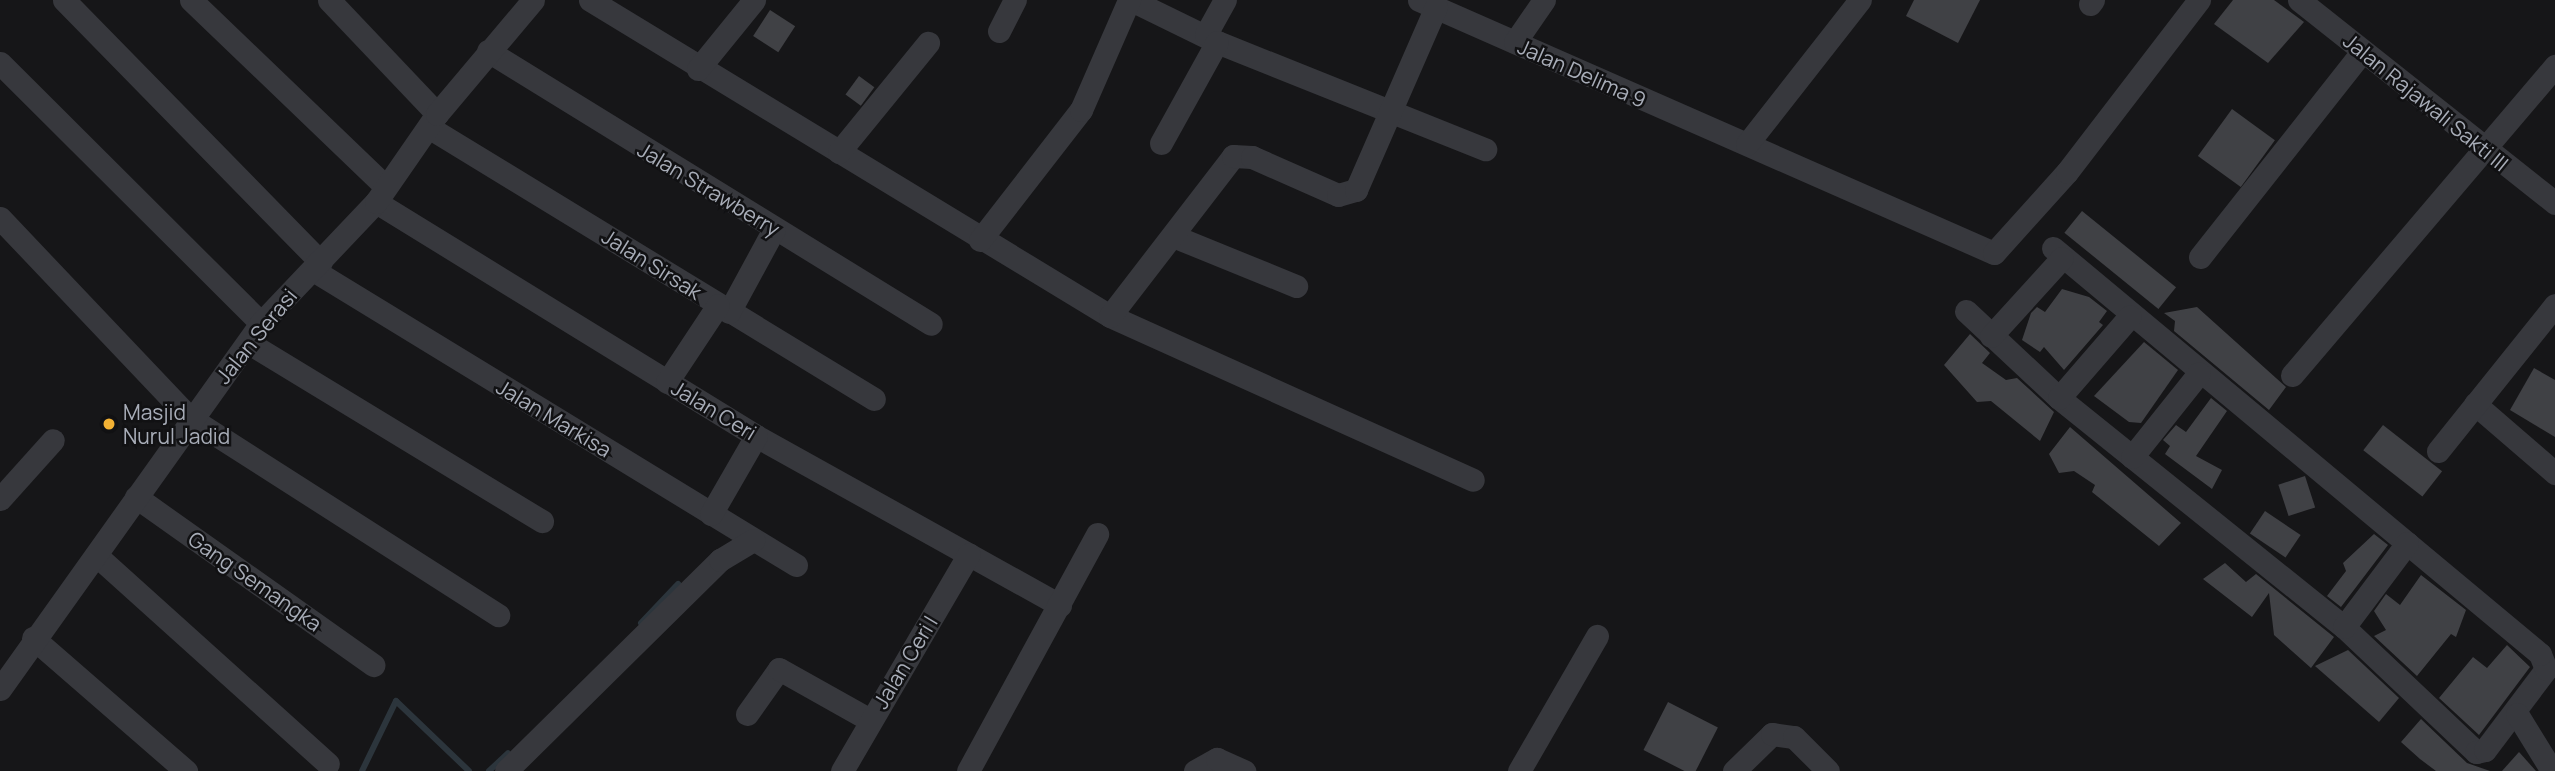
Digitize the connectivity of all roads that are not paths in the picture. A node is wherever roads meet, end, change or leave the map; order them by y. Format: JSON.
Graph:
{"nodes":[{"id":1,"x":64,"y":0,"type":"edge"},
{"id":2,"x":191,"y":0,"type":"edge"},
{"id":3,"x":328,"y":0,"type":"edge"},
{"id":4,"x":533,"y":0,"type":"edge"},
{"id":5,"x":590,"y":0,"type":"edge"},
{"id":6,"x":754,"y":0,"type":"edge"},
{"id":7,"x":1015,"y":0,"type":"edge"},
{"id":8,"x":1130,"y":0,"type":"edge"},
{"id":9,"x":1225,"y":0,"type":"edge"},
{"id":10,"x":1544,"y":0,"type":"edge"},
{"id":11,"x":1860,"y":0,"type":"edge"},
{"id":12,"x":2199,"y":0,"type":"edge"},
{"id":13,"x":2299,"y":0,"type":"edge"},
{"id":14,"x":1428,"y":4,"type":"edge"},
{"id":15,"x":2324,"y":8,"type":"edge"},
{"id":16,"x":999,"y":31,"type":"dead end"},
{"id":17,"x":1211,"y":38,"type":"junction"},
{"id":18,"x":1515,"y":42,"type":"junction"},
{"id":19,"x":928,"y":43,"type":"dead end"},
{"id":20,"x":488,"y":51,"type":"junction"},
{"id":21,"x":2362,"y":52,"type":"junction"},
{"id":22,"x":0,"y":63,"type":"edge"},
{"id":23,"x":2555,"y":66,"type":"edge"},
{"id":24,"x":698,"y":69,"type":"junction"},
{"id":25,"x":1387,"y":108,"type":"junction"},
{"id":26,"x":433,"y":121,"type":"junction"},
{"id":27,"x":1161,"y":143,"type":"dead end"},
{"id":28,"x":1747,"y":144,"type":"junction"},
{"id":29,"x":1485,"y":149,"type":"dead end"},
{"id":30,"x":2483,"y":149,"type":"junction"},
{"id":31,"x":839,"y":152,"type":"junction"},
{"id":32,"x":381,"y":194,"type":"junction"},
{"id":33,"x":2555,"y":203,"type":"edge"},
{"id":34,"x":0,"y":218,"type":"edge"},
{"id":35,"x":774,"y":229,"type":"junction"},
{"id":36,"x":1173,"y":236,"type":"junction"},
{"id":37,"x":980,"y":240,"type":"junction"},
{"id":38,"x":2200,"y":257,"type":"dead end"},
{"id":39,"x":317,"y":266,"type":"junction"},
{"id":40,"x":1296,"y":286,"type":"dead end"},
{"id":41,"x":2555,"y":305,"type":"edge"},
{"id":42,"x":724,"y":308,"type":"junction"},
{"id":43,"x":1966,"y":311,"type":"dead end"},
{"id":44,"x":1110,"y":316,"type":"junction"},
{"id":45,"x":2130,"y":316,"type":"junction"},
{"id":46,"x":261,"y":323,"type":"junction"},
{"id":47,"x":931,"y":324,"type":"dead end"},
{"id":48,"x":1991,"y":336,"type":"junction"},
{"id":49,"x":249,"y":343,"type":"junction"},
{"id":50,"x":2199,"y":373,"type":"junction"},
{"id":51,"x":2292,"y":375,"type":"dead end"},
{"id":52,"x":667,"y":382,"type":"junction"},
{"id":53,"x":2059,"y":398,"type":"junction"},
{"id":54,"x":874,"y":399,"type":"dead end"},
{"id":55,"x":2475,"y":404,"type":"junction"},
{"id":56,"x":190,"y":418,"type":"junction"},
{"id":57,"x":756,"y":436,"type":"junction"},
{"id":58,"x":53,"y":440,"type":"dead end"},
{"id":59,"x":2438,"y":451,"type":"dead end"},
{"id":60,"x":2132,"y":457,"type":"junction"},
{"id":61,"x":2555,"y":474,"type":"edge"},
{"id":62,"x":1473,"y":480,"type":"dead end"},
{"id":63,"x":136,"y":497,"type":"junction"},
{"id":64,"x":0,"y":499,"type":"edge"},
{"id":65,"x":711,"y":514,"type":"junction"},
{"id":66,"x":542,"y":521,"type":"dead end"},
{"id":67,"x":1097,"y":534,"type":"dead end"},
{"id":68,"x":753,"y":540,"type":"junction"},
{"id":69,"x":2407,"y":544,"type":"junction"},
{"id":70,"x":969,"y":554,"type":"junction"},
{"id":71,"x":96,"y":555,"type":"junction"},
{"id":72,"x":796,"y":565,"type":"dead end"},
{"id":73,"x":1060,"y":605,"type":"junction"},
{"id":74,"x":498,"y":615,"type":"dead end"},
{"id":75,"x":2344,"y":627,"type":"junction"},
{"id":76,"x":1597,"y":636,"type":"dead end"},
{"id":77,"x":33,"y":638,"type":"junction"},
{"id":78,"x":373,"y":665,"type":"dead end"},
{"id":79,"x":0,"y":689,"type":"edge"},
{"id":80,"x":747,"y":714,"type":"dead end"},
{"id":81,"x":2517,"y":714,"type":"junction"},
{"id":82,"x":870,"y":720,"type":"junction"},
{"id":83,"x":328,"y":764,"type":"dead end"},
{"id":84,"x":186,"y":771,"type":"edge"},
{"id":85,"x":506,"y":771,"type":"edge"},
{"id":86,"x":842,"y":771,"type":"edge"},
{"id":87,"x":968,"y":771,"type":"edge"},
{"id":88,"x":1195,"y":771,"type":"edge"},
{"id":89,"x":1244,"y":771,"type":"edge"},
{"id":90,"x":1519,"y":771,"type":"edge"},
{"id":91,"x":1734,"y":771,"type":"edge"},
{"id":92,"x":1828,"y":771,"type":"edge"},
{"id":93,"x":2552,"y":771,"type":"edge"}],
"edges":[{"from":1,"to":39,"type":"street","name":"Jalan Markisa"},
{"from":2,"to":32,"type":"street","name":"Jalan Ceri"},
{"from":3,"to":26,"type":"street","name":"Jalan Sirsak"},
{"from":4,"to":20,"type":"street","name":"Jalan Serasi"},
{"from":5,"to":24,"type":"street"},
{"from":6,"to":24,"type":"street"},
{"from":7,"to":16,"type":"street"},
{"from":8,"to":17,"type":"street"},
{"from":8,"to":37,"type":"street"},
{"from":9,"to":17,"type":"street"},
{"from":10,"to":18,"type":"street"},
{"from":11,"to":28,"type":"street"},
{"from":12,"to":28,"type":"street","name":"Jalan Delima 9"},
{"from":13,"to":15,"type":"street","name":"Jalan Rajawali Sakti III"},
{"from":14,"to":18,"type":"street","name":"Jalan Delima 9"},
{"from":14,"to":25,"type":"street"},
{"from":15,"to":21,"type":"street","name":"Jalan Rajawali Sakti III"},
{"from":17,"to":25,"type":"street"},
{"from":17,"to":27,"type":"street"},
{"from":18,"to":28,"type":"street","name":"Jalan Delima 9"},
{"from":19,"to":31,"type":"street"},
{"from":20,"to":26,"type":"street","name":"Jalan Serasi"},
{"from":20,"to":35,"type":"street","name":"Jalan Strawberry"},
{"from":21,"to":30,"type":"street","name":"Jalan Rajawali Sakti III"},
{"from":21,"to":38,"type":"street"},
{"from":22,"to":46,"type":"street"},
{"from":23,"to":30,"type":"street"},
{"from":24,"to":31,"type":"street"},
{"from":25,"to":29,"type":"street"},
{"from":25,"to":36,"type":"street"},
{"from":26,"to":32,"type":"street","name":"Jalan Serasi"},
{"from":26,"to":42,"type":"street","name":"Jalan Sirsak"},
{"from":30,"to":33,"type":"street","name":"Jalan Rajawali Sakti III"},
{"from":30,"to":51,"type":"street"},
{"from":31,"to":37,"type":"street"},
{"from":32,"to":39,"type":"street","name":"Jalan Serasi"},
{"from":32,"to":52,"type":"street","name":"Jalan Ceri"},
{"from":34,"to":56,"type":"street"},
{"from":35,"to":42,"type":"street"},
{"from":35,"to":47,"type":"street","name":"Jalan Strawberry"},
{"from":36,"to":40,"type":"street"},
{"from":36,"to":44,"type":"street"},
{"from":37,"to":44,"type":"street"},
{"from":39,"to":46,"type":"street","name":"Jalan Serasi"},
{"from":39,"to":65,"type":"street","name":"Jalan Markisa"},
{"from":41,"to":55,"type":"street"},
{"from":42,"to":52,"type":"street"},
{"from":42,"to":54,"type":"street","name":"Jalan Sirsak"},
{"from":43,"to":48,"type":"street"},
{"from":44,"to":62,"type":"street"},
{"from":45,"to":48,"type":"street"},
{"from":45,"to":50,"type":"street"},
{"from":45,"to":53,"type":"street"},
{"from":46,"to":49,"type":"street","name":"Jalan Serasi"},
{"from":48,"to":53,"type":"street"},
{"from":49,"to":56,"type":"street","name":"Jalan Serasi"},
{"from":49,"to":66,"type":"street"},
{"from":50,"to":60,"type":"street"},
{"from":50,"to":69,"type":"street"},
{"from":52,"to":57,"type":"street","name":"Jalan Ceri"},
{"from":53,"to":60,"type":"street"},
{"from":55,"to":59,"type":"street"},
{"from":55,"to":61,"type":"street"},
{"from":56,"to":63,"type":"street","name":"Jalan Serasi"},
{"from":56,"to":74,"type":"street"},
{"from":57,"to":65,"type":"street"},
{"from":57,"to":70,"type":"street","name":"Jalan Ceri"},
{"from":58,"to":64,"type":"street"},
{"from":60,"to":75,"type":"street"},
{"from":63,"to":71,"type":"street","name":"Jalan Serasi"},
{"from":63,"to":78,"type":"street","name":"Gang Semangka"},
{"from":65,"to":68,"type":"street","name":"Jalan Markisa"},
{"from":67,"to":73,"type":"street"},
{"from":68,"to":72,"type":"street","name":"Jalan Markisa"},
{"from":68,"to":85,"type":"street"},
{"from":69,"to":75,"type":"street"},
{"from":69,"to":81,"type":"street"},
{"from":70,"to":73,"type":"street","name":"Jalan Ceri"},
{"from":70,"to":82,"type":"street","name":"Jalan Ceri I"},
{"from":71,"to":77,"type":"street","name":"Jalan Serasi"},
{"from":71,"to":83,"type":"street"},
{"from":73,"to":87,"type":"street"},
{"from":75,"to":81,"type":"street"},
{"from":76,"to":90,"type":"street"},
{"from":77,"to":79,"type":"street","name":"Jalan Serasi"},
{"from":77,"to":84,"type":"street"},
{"from":80,"to":82,"type":"street"},
{"from":81,"to":93,"type":"street"},
{"from":82,"to":86,"type":"street","name":"Jalan Ceri I"},
{"from":88,"to":89,"type":"street"},
{"from":91,"to":92,"type":"street"}]}
